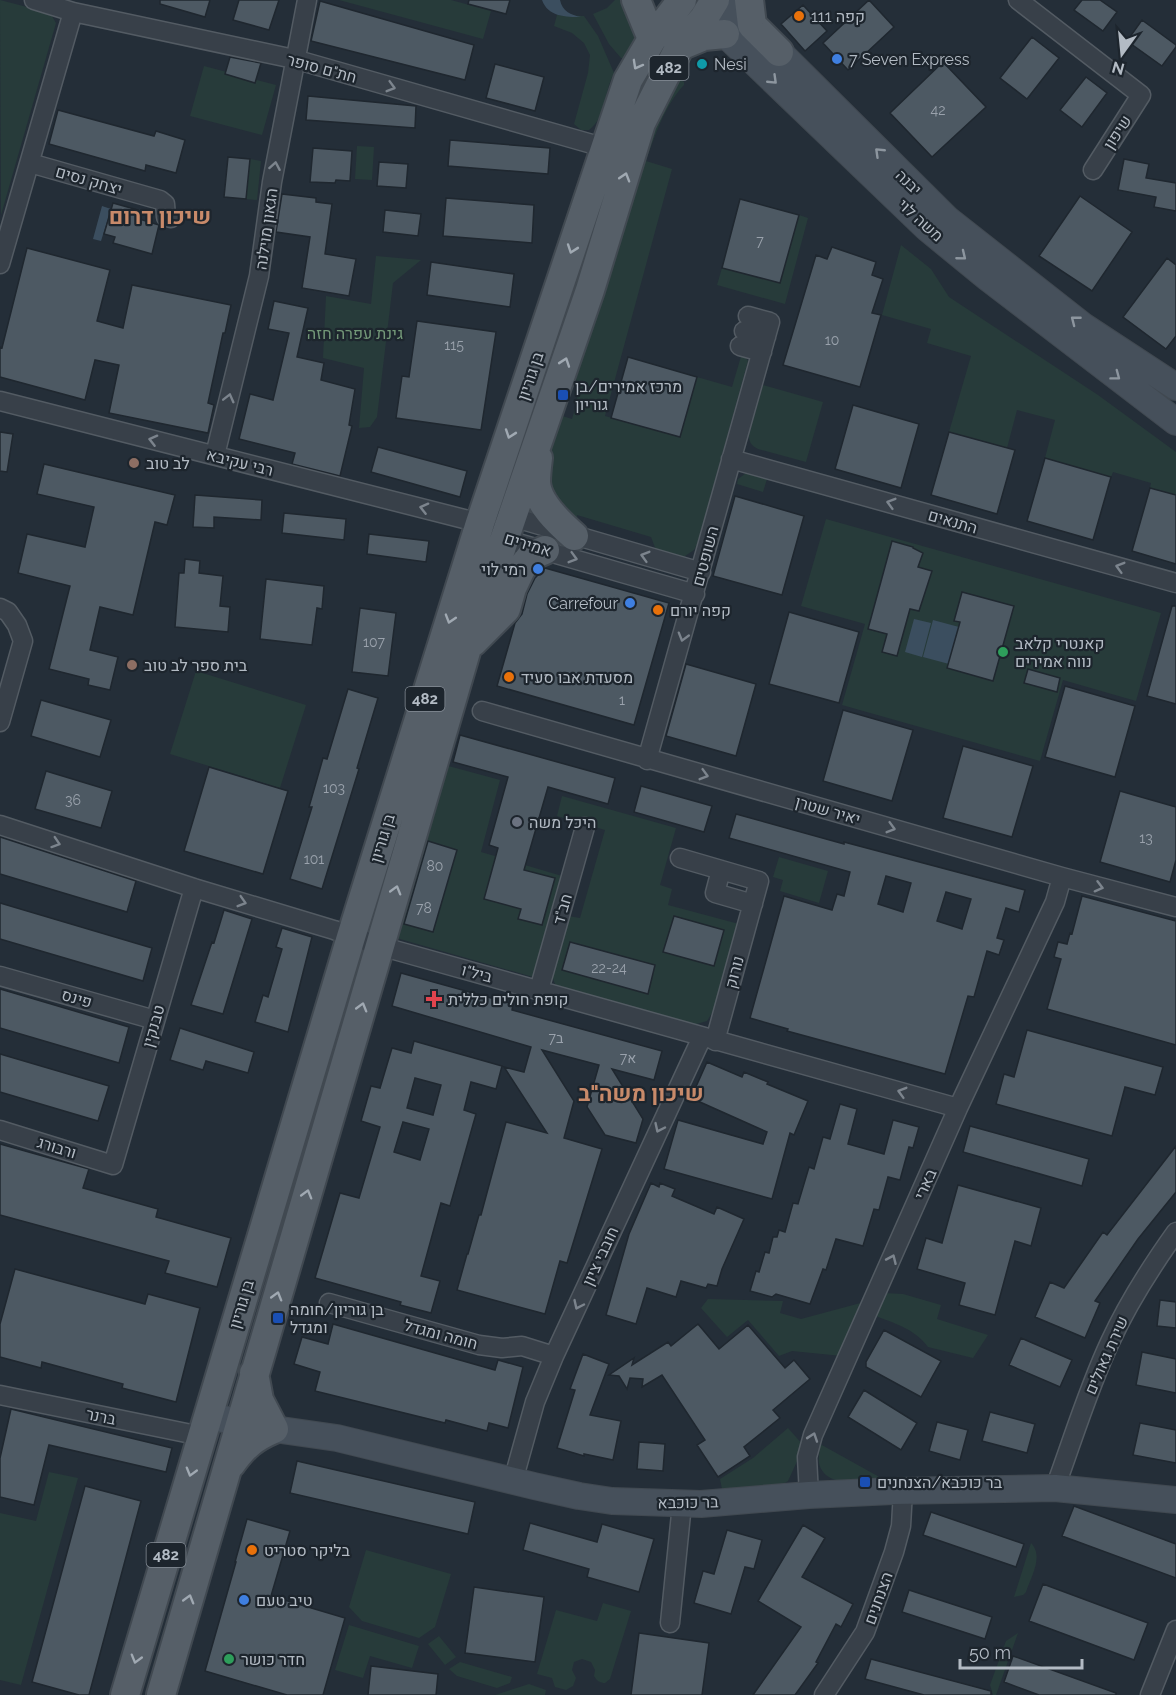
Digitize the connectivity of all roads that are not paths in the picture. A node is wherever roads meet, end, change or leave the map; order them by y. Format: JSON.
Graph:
{"nodes":[{"id":1,"x":34,"y":0,"type":"edge"},
{"id":2,"x":307,"y":0,"type":"edge"},
{"id":3,"x":636,"y":0,"type":"edge"},
{"id":4,"x":682,"y":0,"type":"edge"},
{"id":5,"x":749,"y":0,"type":"edge"},
{"id":6,"x":1018,"y":0,"type":"edge"},
{"id":7,"x":73,"y":12,"type":"junction"},
{"id":8,"x":715,"y":13,"type":"edge"},
{"id":9,"x":652,"y":39,"type":"junction"},
{"id":10,"x":779,"y":52,"type":"junction"},
{"id":11,"x":294,"y":59,"type":"junction"},
{"id":12,"x":606,"y":148,"type":"junction"},
{"id":13,"x":30,"y":163,"type":"junction"},
{"id":14,"x":1093,"y":170,"type":"dead end"},
{"id":15,"x":171,"y":218,"type":"dead end"},
{"id":16,"x":0,"y":264,"type":"edge"},
{"id":17,"x":764,"y":344,"type":"junction"},
{"id":18,"x":1176,"y":387,"type":"edge"},
{"id":19,"x":0,"y":401,"type":"edge"},
{"id":20,"x":1176,"y":422,"type":"edge"},
{"id":21,"x":539,"y":438,"type":"junction"},
{"id":22,"x":215,"y":455,"type":"junction"},
{"id":23,"x":731,"y":459,"type":"junction"},
{"id":24,"x":480,"y":523,"type":"junction"},
{"id":25,"x":508,"y":528,"type":"junction"},
{"id":26,"x":574,"y":536,"type":"junction"},
{"id":27,"x":545,"y":550,"type":"junction"},
{"id":28,"x":701,"y":572,"type":"junction"},
{"id":29,"x":1176,"y":583,"type":"edge"},
{"id":30,"x":695,"y":594,"type":"junction"},
{"id":31,"x":0,"y":608,"type":"edge"},
{"id":32,"x":467,"y":648,"type":"junction"},
{"id":33,"x":482,"y":711,"type":"dead end"},
{"id":34,"x":0,"y":722,"type":"edge"},
{"id":35,"x":647,"y":760,"type":"junction"},
{"id":36,"x":0,"y":825,"type":"edge"},
{"id":37,"x":585,"y":827,"type":"dead end"},
{"id":38,"x":680,"y":858,"type":"dead end"},
{"id":39,"x":1062,"y":877,"type":"junction"},
{"id":40,"x":194,"y":888,"type":"junction"},
{"id":41,"x":1175,"y":907,"type":"edge"},
{"id":42,"x":351,"y":938,"type":"junction"},
{"id":43,"x":380,"y":946,"type":"junction"},
{"id":44,"x":0,"y":976,"type":"edge"},
{"id":45,"x":539,"y":990,"type":"junction"},
{"id":46,"x":155,"y":1020,"type":"junction"},
{"id":47,"x":708,"y":1039,"type":"junction"},
{"id":48,"x":958,"y":1108,"type":"junction"},
{"id":49,"x":0,"y":1130,"type":"edge"},
{"id":50,"x":113,"y":1165,"type":"joint"},
{"id":51,"x":1176,"y":1232,"type":"edge"},
{"id":52,"x":1169,"y":1253,"type":"edge"},
{"id":53,"x":329,"y":1303,"type":"dead end"},
{"id":54,"x":554,"y":1356,"type":"junction"},
{"id":55,"x":254,"y":1372,"type":"junction"},
{"id":56,"x":0,"y":1395,"type":"edge"},
{"id":57,"x":240,"y":1422,"type":"junction"},
{"id":58,"x":204,"y":1426,"type":"junction"},
{"id":59,"x":274,"y":1429,"type":"junction"},
{"id":60,"x":225,"y":1473,"type":"junction"},
{"id":61,"x":513,"y":1481,"type":"junction"},
{"id":62,"x":1056,"y":1488,"type":"junction"},
{"id":63,"x":903,"y":1491,"type":"junction"},
{"id":64,"x":809,"y":1495,"type":"junction"},
{"id":65,"x":1176,"y":1500,"type":"edge"},
{"id":66,"x":682,"y":1504,"type":"junction"},
{"id":67,"x":670,"y":1623,"type":"dead end"},
{"id":68,"x":1176,"y":1630,"type":"edge"},
{"id":69,"x":125,"y":1695,"type":"edge"},
{"id":70,"x":160,"y":1695,"type":"edge"},
{"id":71,"x":824,"y":1695,"type":"edge"},
{"id":72,"x":1150,"y":1695,"type":"edge"}],
"edges":[{"from":1,"to":7,"type":"street","name":"חת\"ם סופר"},
{"from":2,"to":11,"type":"street","name":"הגאון מוילנה"},
{"from":3,"to":9,"type":"main road"},
{"from":4,"to":8,"type":"street","name":"משה לוי"},
{"from":4,"to":9,"type":"main road","name":"בן גוריון","number":"482"},
{"from":5,"to":10,"type":"main road"},
{"from":6,"to":14,"type":"street","name":"שיפון"},
{"from":7,"to":11,"type":"street","name":"חת\"ם סופר"},
{"from":7,"to":13,"type":"street"},
{"from":8,"to":10,"type":"street","name":"יבנה"},
{"from":8,"to":20,"type":"street","name":"משה לוי","one_way":true},
{"from":21,"to":8,"type":"main road","name":"בן גוריון","number":"482","one_way":true},
{"from":9,"to":12,"type":"main road","name":"בן גוריון","number":"482","one_way":true},
{"from":18,"to":10,"type":"street","name":"יבנה","one_way":true},
{"from":11,"to":12,"type":"street","name":"חת\"ם סופר","one_way":true},
{"from":22,"to":11,"type":"street","name":"הגאון מוילנה","one_way":true},
{"from":12,"to":24,"type":"main road","name":"בן גוריון","number":"482","one_way":true},
{"from":13,"to":15,"type":"street","name":"יצחק נסים"},
{"from":13,"to":16,"type":"street"},
{"from":17,"to":17,"type":"street"},
{"from":17,"to":23,"type":"street","name":"השופטים"},
{"from":22,"to":19,"type":"street","name":"רבי עקיבא","one_way":true},
{"from":21,"to":25,"type":"main road","name":"בן גוריון","number":"482"},
{"from":21,"to":26,"type":"main road"},
{"from":24,"to":22,"type":"street","name":"רבי עקיבא","one_way":true},
{"from":23,"to":28,"type":"street","name":"השופטים"},
{"from":29,"to":23,"type":"street","name":"התנאים","one_way":true},
{"from":24,"to":25,"type":"street","name":"אמירים"},
{"from":24,"to":42,"type":"main road","name":"בן גוריון","number":"482","one_way":true},
{"from":25,"to":26,"type":"street","name":"אמירים"},
{"from":25,"to":27,"type":"street","name":"אמירים"},
{"from":25,"to":32,"type":"main road","name":"בן גוריון","number":"482"},
{"from":28,"to":26,"type":"street","name":"אמירים","one_way":true},
{"from":27,"to":30,"type":"street","name":"אמירים","one_way":true},
{"from":27,"to":32,"type":"main road"},
{"from":28,"to":30,"type":"street","name":"השופטים"},
{"from":30,"to":35,"type":"street","name":"השופטים","one_way":true},
{"from":31,"to":34,"type":"street"},
{"from":43,"to":32,"type":"main road","name":"בן גוריון","number":"482","one_way":true},
{"from":33,"to":35,"type":"street","name":"יאיר שטרן"},
{"from":35,"to":39,"type":"street","name":"יאיר שטרן","one_way":true},
{"from":36,"to":40,"type":"street","name":"ביל\"ו","one_way":true},
{"from":37,"to":45,"type":"street","name":"חב\"ד"},
{"from":38,"to":47,"type":"street","name":"נורוק"},
{"from":39,"to":41,"type":"street","name":"יאיר שטרן","one_way":true},
{"from":39,"to":48,"type":"street","name":"בארי"},
{"from":40,"to":42,"type":"street","name":"ביל\"ו","one_way":true},
{"from":40,"to":46,"type":"street","name":"טבנקין"},
{"from":42,"to":43,"type":"street","name":"ביל\"ו"},
{"from":42,"to":58,"type":"main road","name":"בן גוריון","number":"482"},
{"from":43,"to":45,"type":"street","name":"ביל\"ו"},
{"from":55,"to":43,"type":"main road","name":"בן גוריון","number":"482","one_way":true},
{"from":44,"to":46,"type":"street","name":"פינס"},
{"from":45,"to":47,"type":"street","name":"ביל\"ו"},
{"from":46,"to":50,"type":"street","name":"טבנקין"},
{"from":48,"to":47,"type":"street","name":"ביל\"ו","one_way":true},
{"from":47,"to":54,"type":"street","name":"חובבי ציון","one_way":true},
{"from":64,"to":48,"type":"street","name":"בארי","one_way":true},
{"from":49,"to":50,"type":"street","name":"ורבורג"},
{"from":51,"to":52,"type":"street","name":"שירת גאולים"},
{"from":52,"to":62,"type":"street","name":"שירת גאולים"},
{"from":53,"to":54,"type":"street","name":"חומה ומגדל"},
{"from":54,"to":61,"type":"street","name":"חובבי ציון"},
{"from":55,"to":57,"type":"main road","name":"בן גוריון","number":"482"},
{"from":55,"to":59,"type":"main road"},
{"from":56,"to":58,"type":"street","name":"ברנר"},
{"from":57,"to":58,"type":"street","name":"בר כוכבא"},
{"from":57,"to":59,"type":"street","name":"בר כוכבא"},
{"from":57,"to":60,"type":"main road","name":"בן גוריון","number":"482"},
{"from":58,"to":69,"type":"main road","name":"בן גוריון","number":"482","one_way":true},
{"from":59,"to":60,"type":"main road"},
{"from":59,"to":61,"type":"street","name":"בר כוכבא"},
{"from":70,"to":60,"type":"main road","name":"בן גוריון","number":"482","one_way":true},
{"from":61,"to":66,"type":"street","name":"בר כוכבא"},
{"from":62,"to":63,"type":"street","name":"בר כוכבא"},
{"from":62,"to":65,"type":"street","name":"בר כוכבא"},
{"from":63,"to":64,"type":"street","name":"בר כוכבא"},
{"from":63,"to":71,"type":"street","name":"הצנחנים"},
{"from":64,"to":66,"type":"street","name":"בר כוכבא"},
{"from":66,"to":67,"type":"street"},
{"from":68,"to":72,"type":"street"}]}
